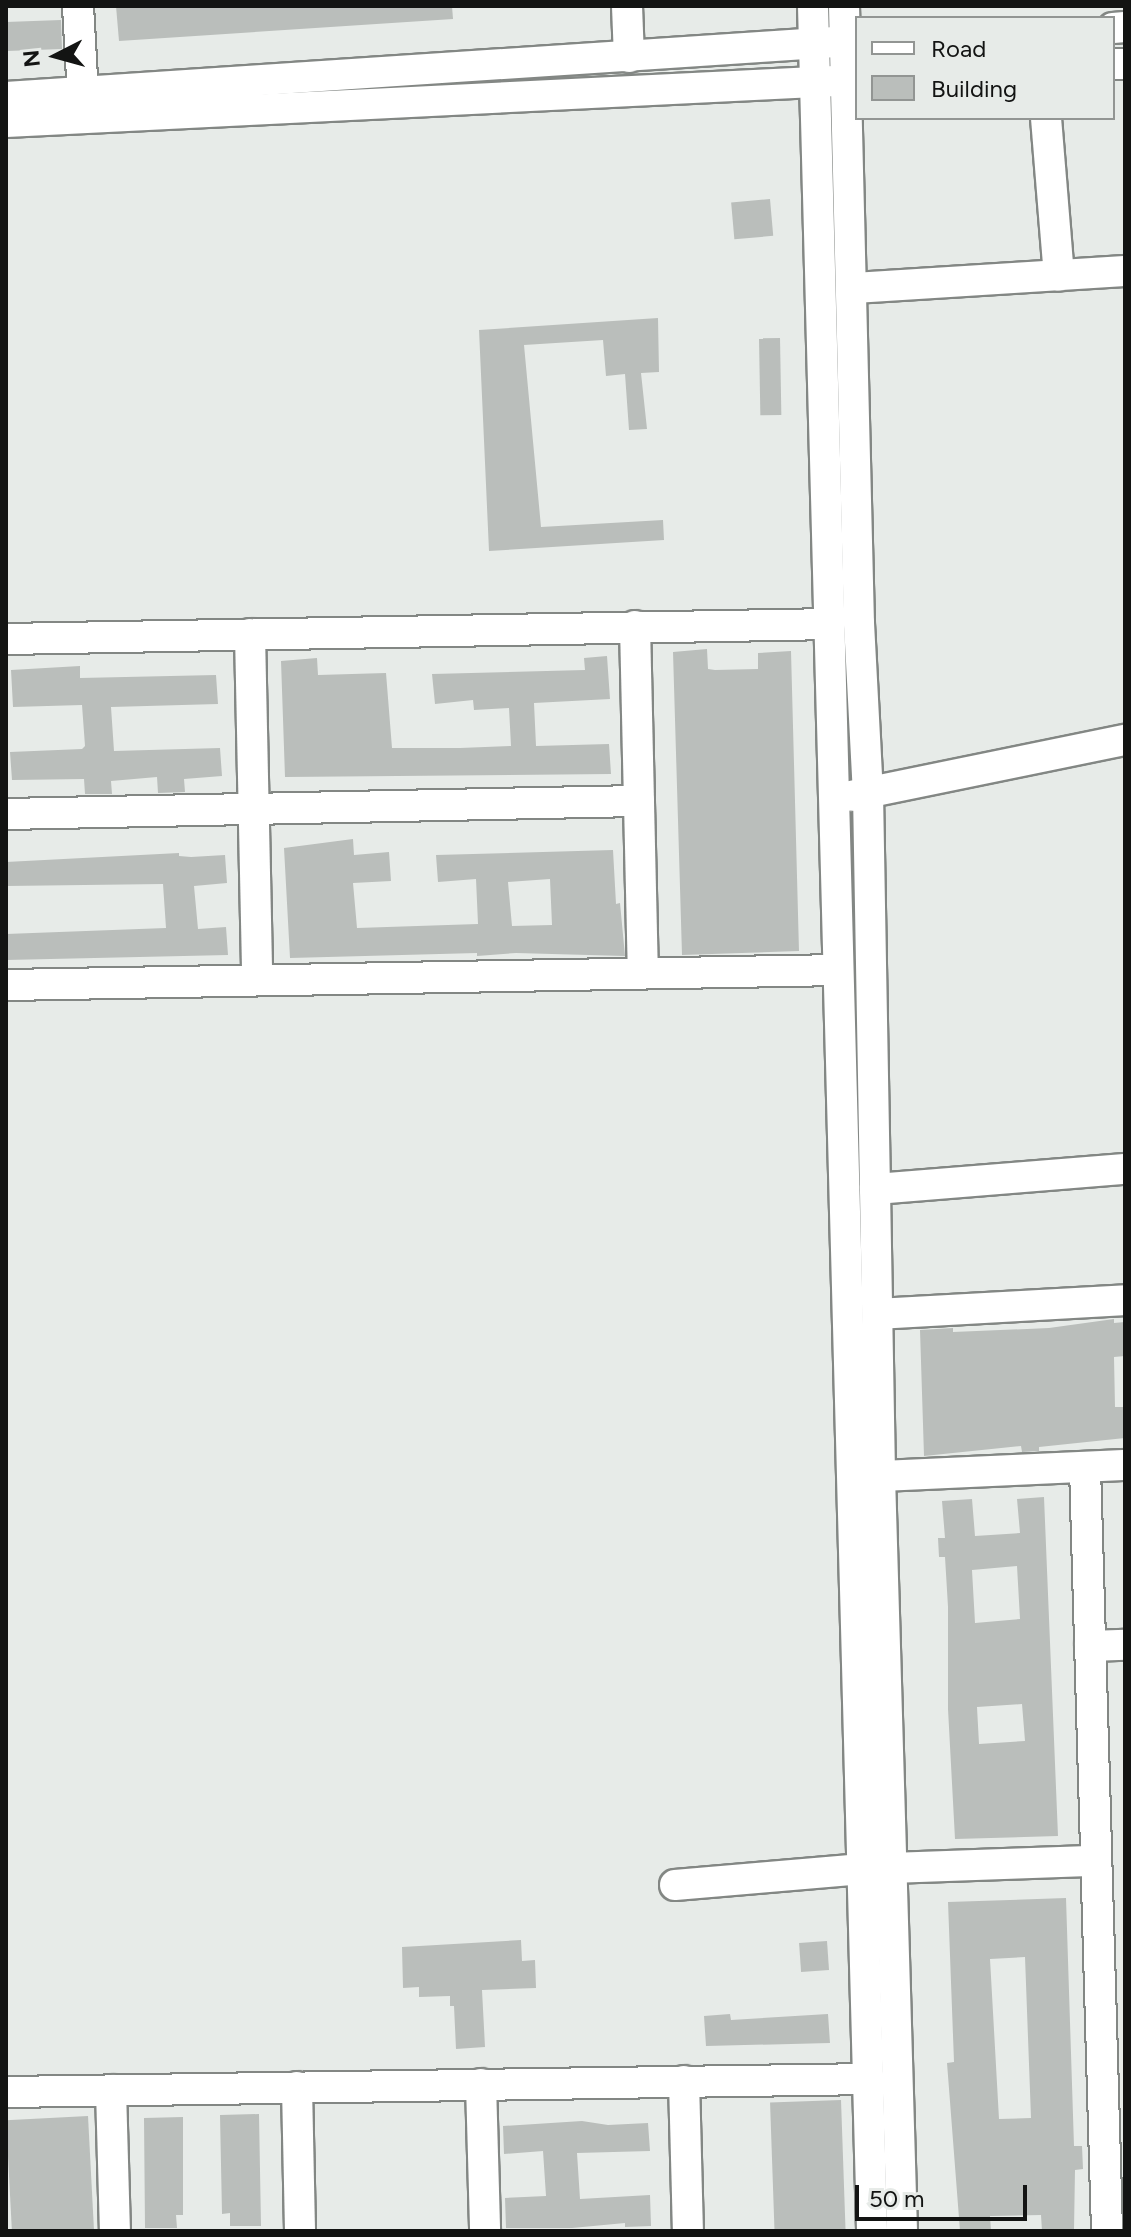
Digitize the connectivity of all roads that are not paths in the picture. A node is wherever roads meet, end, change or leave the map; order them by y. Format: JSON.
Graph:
{"nodes":[{"id":1,"x":78,"y":6,"type":"edge"},
{"id":2,"x":627,"y":6,"type":"edge"},
{"id":3,"x":813,"y":6,"type":"edge"},
{"id":4,"x":844,"y":6,"type":"edge"},
{"id":5,"x":851,"y":41,"type":"edge"},
{"id":6,"x":814,"y":44,"type":"junction"},
{"id":7,"x":629,"y":57,"type":"junction"},
{"id":8,"x":852,"y":80,"type":"edge"},
{"id":9,"x":816,"y":82,"type":"junction"},
{"id":10,"x":6,"y":97,"type":"edge"},
{"id":11,"x":83,"y":106,"type":"junction"},
{"id":12,"x":1046,"y":120,"type":"edge"},
{"id":13,"x":6,"y":122,"type":"edge"},
{"id":14,"x":1125,"y":271,"type":"edge"},
{"id":15,"x":1059,"y":275,"type":"junction"},
{"id":16,"x":853,"y":288,"type":"junction"},
{"id":17,"x":829,"y":624,"type":"junction"},
{"id":18,"x":635,"y":626,"type":"junction"},
{"id":19,"x":250,"y":634,"type":"junction"},
{"id":20,"x":6,"y":639,"type":"edge"},
{"id":21,"x":1125,"y":740,"type":"edge"},
{"id":22,"x":868,"y":793,"type":"junction"},
{"id":23,"x":834,"y":799,"type":"junction"},
{"id":24,"x":639,"y":801,"type":"junction"},
{"id":25,"x":254,"y":809,"type":"junction"},
{"id":26,"x":6,"y":814,"type":"edge"},
{"id":27,"x":838,"y":970,"type":"junction"},
{"id":28,"x":643,"y":972,"type":"junction"},
{"id":29,"x":257,"y":980,"type":"junction"},
{"id":30,"x":6,"y":985,"type":"edge"},
{"id":31,"x":1125,"y":1169,"type":"edge"},
{"id":32,"x":875,"y":1189,"type":"junction"},
{"id":33,"x":1125,"y":1300,"type":"edge"},
{"id":34,"x":878,"y":1314,"type":"junction"},
{"id":35,"x":1125,"y":1465,"type":"edge"},
{"id":36,"x":1085,"y":1467,"type":"junction"},
{"id":37,"x":880,"y":1476,"type":"junction"},
{"id":38,"x":1125,"y":1645,"type":"edge"},
{"id":39,"x":1090,"y":1646,"type":"junction"},
{"id":40,"x":1096,"y":1861,"type":"junction"},
{"id":41,"x":893,"y":1868,"type":"junction"},
{"id":42,"x":862,"y":1869,"type":"junction"},
{"id":43,"x":675,"y":1885,"type":"dead end"},
{"id":44,"x":1114,"y":2066,"type":"edge"},
{"id":45,"x":869,"y":2079,"type":"junction"},
{"id":46,"x":684,"y":2081,"type":"junction"},
{"id":47,"x":481,"y":2084,"type":"junction"},
{"id":48,"x":297,"y":2087,"type":"junction"},
{"id":49,"x":111,"y":2090,"type":"junction"},
{"id":50,"x":6,"y":2092,"type":"edge"},
{"id":51,"x":115,"y":2231,"type":"edge"},
{"id":52,"x":300,"y":2231,"type":"edge"},
{"id":53,"x":485,"y":2231,"type":"edge"},
{"id":54,"x":688,"y":2231,"type":"edge"},
{"id":55,"x":872,"y":2231,"type":"edge"},
{"id":56,"x":902,"y":2231,"type":"edge"},
{"id":57,"x":1107,"y":2231,"type":"edge"}],
"edges":[{"from":1,"to":11,"type":"street"},
{"from":2,"to":7,"type":"street"},
{"from":3,"to":6,"type":"street"},
{"from":4,"to":5,"type":"street"},
{"from":5,"to":6,"type":"street"},
{"from":5,"to":8,"type":"street"},
{"from":6,"to":7,"type":"street"},
{"from":6,"to":9,"type":"street"},
{"from":7,"to":11,"type":"street"},
{"from":8,"to":9,"type":"street"},
{"from":8,"to":16,"type":"street"},
{"from":9,"to":11,"type":"street"},
{"from":9,"to":17,"type":"street"},
{"from":10,"to":11,"type":"street"},
{"from":11,"to":13,"type":"street"},
{"from":12,"to":15,"type":"street"},
{"from":14,"to":15,"type":"street"},
{"from":15,"to":16,"type":"street"},
{"from":16,"to":22,"type":"street"},
{"from":17,"to":18,"type":"street"},
{"from":17,"to":23,"type":"street"},
{"from":18,"to":19,"type":"street"},
{"from":18,"to":24,"type":"street"},
{"from":19,"to":20,"type":"street"},
{"from":19,"to":25,"type":"street"},
{"from":21,"to":22,"type":"street"},
{"from":22,"to":23,"type":"street"},
{"from":22,"to":32,"type":"street"},
{"from":23,"to":27,"type":"street"},
{"from":24,"to":25,"type":"street"},
{"from":24,"to":28,"type":"street"},
{"from":25,"to":26,"type":"street"},
{"from":25,"to":29,"type":"street"},
{"from":27,"to":28,"type":"street"},
{"from":27,"to":42,"type":"street"},
{"from":28,"to":29,"type":"street"},
{"from":29,"to":30,"type":"street"},
{"from":31,"to":32,"type":"street"},
{"from":32,"to":34,"type":"street"},
{"from":33,"to":34,"type":"street"},
{"from":34,"to":37,"type":"street"},
{"from":35,"to":36,"type":"street"},
{"from":36,"to":37,"type":"street"},
{"from":36,"to":39,"type":"street"},
{"from":37,"to":41,"type":"street"},
{"from":38,"to":39,"type":"street"},
{"from":39,"to":40,"type":"street"},
{"from":40,"to":41,"type":"street"},
{"from":40,"to":44,"type":"street"},
{"from":41,"to":42,"type":"street"},
{"from":41,"to":56,"type":"street"},
{"from":42,"to":43,"type":"street"},
{"from":42,"to":45,"type":"street"},
{"from":44,"to":57,"type":"street"},
{"from":45,"to":46,"type":"street"},
{"from":45,"to":55,"type":"street"},
{"from":46,"to":47,"type":"street"},
{"from":46,"to":54,"type":"street"},
{"from":47,"to":48,"type":"street"},
{"from":47,"to":53,"type":"street"},
{"from":48,"to":49,"type":"street"},
{"from":48,"to":52,"type":"street"},
{"from":49,"to":50,"type":"street"},
{"from":49,"to":51,"type":"street"}]}
